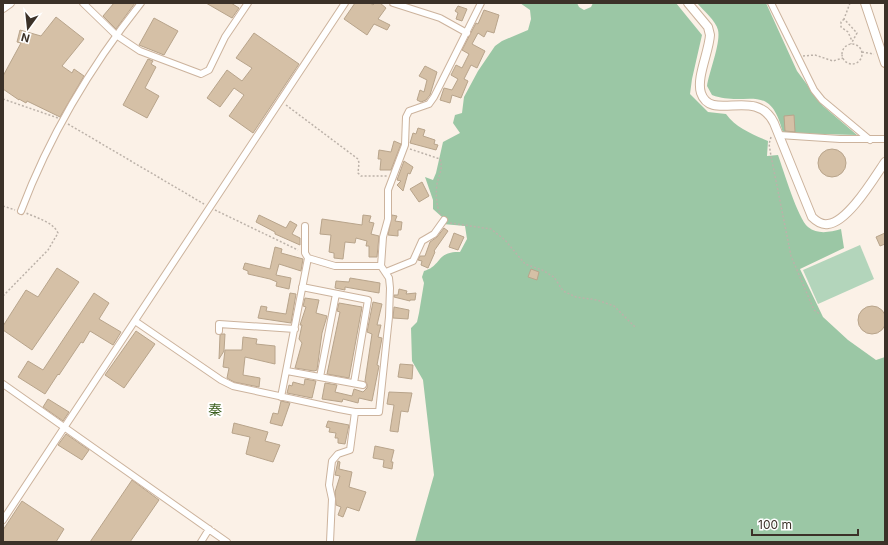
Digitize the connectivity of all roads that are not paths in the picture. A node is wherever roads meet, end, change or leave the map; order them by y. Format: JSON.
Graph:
{"nodes":[{"id":1,"x":10,"y":3,"type":"edge"},
{"id":2,"x":84,"y":3,"type":"edge"},
{"id":3,"x":141,"y":3,"type":"edge"},
{"id":4,"x":248,"y":3,"type":"edge"},
{"id":5,"x":345,"y":3,"type":"edge"},
{"id":6,"x":393,"y":3,"type":"edge"},
{"id":7,"x":481,"y":3,"type":"edge"},
{"id":8,"x":688,"y":3,"type":"edge"},
{"id":9,"x":771,"y":3,"type":"edge"},
{"id":10,"x":865,"y":3,"type":"edge"},
{"id":11,"x":3,"y":8,"type":"edge"},
{"id":12,"x":467,"y":33,"type":"junction"},
{"id":13,"x":116,"y":35,"type":"junction"},
{"id":14,"x":885,"y":63,"type":"edge"},
{"id":15,"x":777,"y":132,"type":"junction"},
{"id":16,"x":885,"y":139,"type":"edge"},
{"id":17,"x":870,"y":140,"type":"junction"},
{"id":18,"x":885,"y":162,"type":"edge"},
{"id":19,"x":21,"y":211,"type":"road end"},
{"id":20,"x":444,"y":220,"type":"road end"},
{"id":21,"x":305,"y":226,"type":"dead end"},
{"id":22,"x":306,"y":256,"type":"junction"},
{"id":23,"x":381,"y":266,"type":"junction"},
{"id":24,"x":386,"y":272,"type":"junction"},
{"id":25,"x":302,"y":287,"type":"junction"},
{"id":26,"x":336,"y":294,"type":"junction"},
{"id":27,"x":134,"y":321,"type":"junction"},
{"id":28,"x":294,"y":329,"type":"junction"},
{"id":29,"x":219,"y":330,"type":"dead end"},
{"id":30,"x":287,"y":371,"type":"junction"},
{"id":31,"x":320,"y":377,"type":"junction"},
{"id":32,"x":354,"y":383,"type":"junction"},
{"id":33,"x":3,"y":384,"type":"edge"},
{"id":34,"x":363,"y":385,"type":"dead end"},
{"id":35,"x":281,"y":397,"type":"junction"},
{"id":36,"x":355,"y":412,"type":"junction"},
{"id":37,"x":64,"y":428,"type":"junction"},
{"id":38,"x":3,"y":520,"type":"edge"},
{"id":39,"x":209,"y":529,"type":"junction"},
{"id":40,"x":201,"y":542,"type":"edge"},
{"id":41,"x":227,"y":542,"type":"edge"},
{"id":42,"x":330,"y":542,"type":"edge"}],
"edges":[{"from":1,"to":11,"type":"street"},
{"from":2,"to":13,"type":"street"},
{"from":3,"to":13,"type":"street"},
{"from":4,"to":13,"type":"street"},
{"from":5,"to":27,"type":"street"},
{"from":6,"to":12,"type":"street"},
{"from":7,"to":12,"type":"street"},
{"from":8,"to":15,"type":"street"},
{"from":9,"to":17,"type":"street"},
{"from":10,"to":14,"type":"street"},
{"from":12,"to":23,"type":"street"},
{"from":13,"to":19,"type":"street"},
{"from":15,"to":17,"type":"street"},
{"from":15,"to":18,"type":"street"},
{"from":16,"to":17,"type":"street"},
{"from":20,"to":24,"type":"street"},
{"from":21,"to":22,"type":"street"},
{"from":22,"to":23,"type":"street"},
{"from":22,"to":25,"type":"street"},
{"from":23,"to":24,"type":"street"},
{"from":24,"to":36,"type":"street"},
{"from":25,"to":26,"type":"street"},
{"from":25,"to":28,"type":"street"},
{"from":26,"to":31,"type":"street"},
{"from":26,"to":32,"type":"street"},
{"from":27,"to":35,"type":"street"},
{"from":27,"to":37,"type":"street"},
{"from":28,"to":29,"type":"street"},
{"from":28,"to":30,"type":"street"},
{"from":30,"to":31,"type":"street"},
{"from":30,"to":35,"type":"street"},
{"from":31,"to":32,"type":"street"},
{"from":32,"to":34,"type":"street"},
{"from":33,"to":37,"type":"street"},
{"from":35,"to":36,"type":"street"},
{"from":36,"to":42,"type":"street"},
{"from":37,"to":38,"type":"street"},
{"from":37,"to":39,"type":"street"},
{"from":39,"to":40,"type":"street"},
{"from":39,"to":41,"type":"street"}]}
